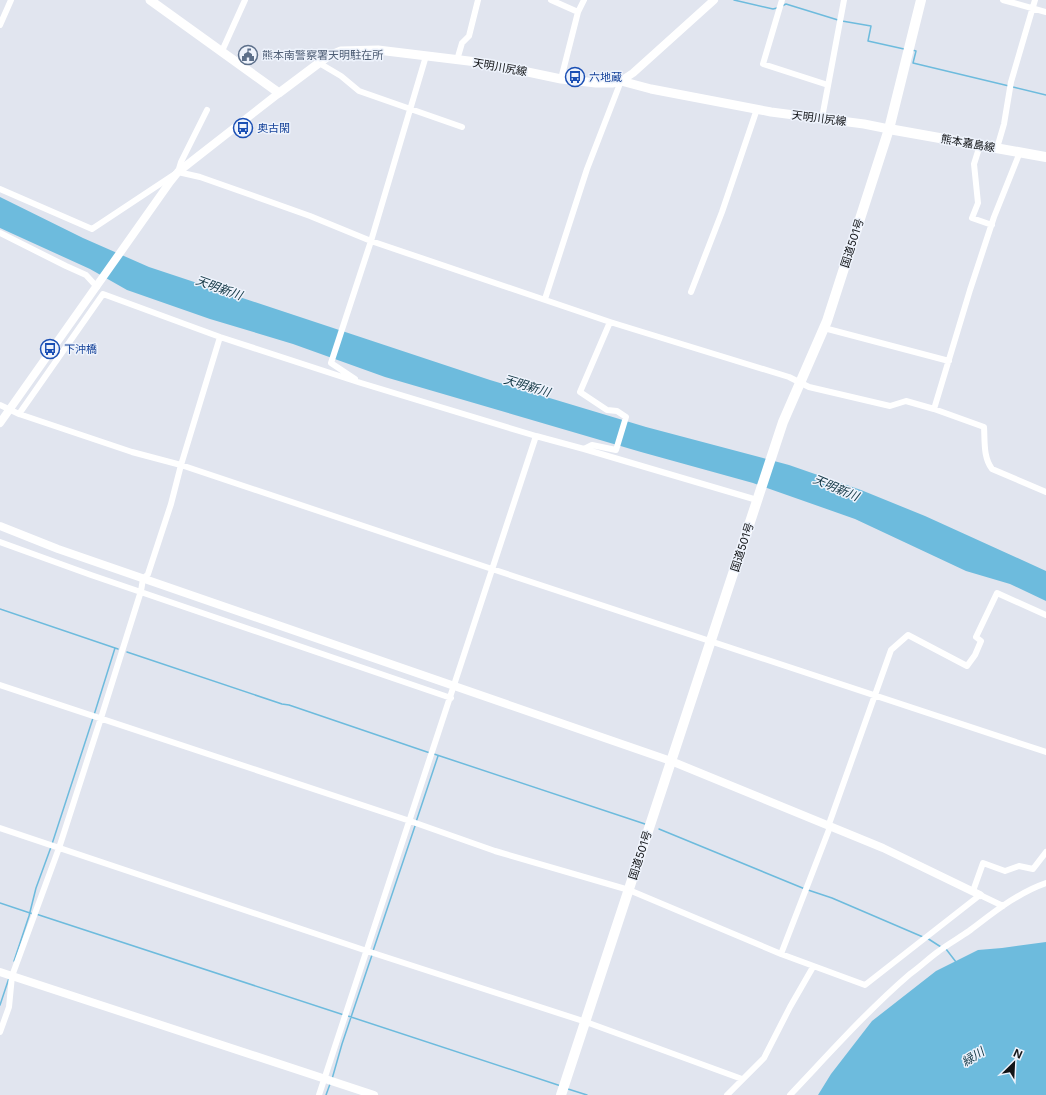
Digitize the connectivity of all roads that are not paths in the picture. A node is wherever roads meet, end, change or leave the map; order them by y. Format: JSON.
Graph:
{"nodes":[{"id":1,"x":11,"y":0,"type":"edge"},
{"id":2,"x":150,"y":0,"type":"edge"},
{"id":3,"x":245,"y":0,"type":"edge"},
{"id":4,"x":478,"y":0,"type":"edge"},
{"id":5,"x":551,"y":0,"type":"edge"},
{"id":6,"x":584,"y":0,"type":"edge"},
{"id":7,"x":714,"y":0,"type":"edge"},
{"id":8,"x":782,"y":0,"type":"edge"},
{"id":9,"x":844,"y":0,"type":"edge"},
{"id":10,"x":921,"y":0,"type":"edge"},
{"id":11,"x":1003,"y":0,"type":"edge"},
{"id":12,"x":1035,"y":0,"type":"edge"},
{"id":13,"x":1033,"y":8,"type":"junction"},
{"id":14,"x":578,"y":12,"type":"junction"},
{"id":15,"x":1046,"y":12,"type":"edge"},
{"id":16,"x":0,"y":25,"type":"edge"},
{"id":17,"x":222,"y":51,"type":"junction"},
{"id":18,"x":426,"y":56,"type":"junction"},
{"id":19,"x":457,"y":60,"type":"junction"},
{"id":20,"x":319,"y":63,"type":"junction"},
{"id":21,"x":561,"y":79,"type":"junction"},
{"id":22,"x":621,"y":81,"type":"junction"},
{"id":23,"x":828,"y":85,"type":"junction"},
{"id":24,"x":279,"y":94,"type":"junction"},
{"id":25,"x":411,"y":109,"type":"junction"},
{"id":26,"x":757,"y":109,"type":"junction"},
{"id":27,"x":207,"y":110,"type":"dead end"},
{"id":28,"x":822,"y":118,"type":"junction"},
{"id":29,"x":462,"y":127,"type":"dead end"},
{"id":30,"x":889,"y":129,"type":"junction"},
{"id":31,"x":980,"y":145,"type":"junction"},
{"id":32,"x":997,"y":148,"type":"junction"},
{"id":33,"x":1020,"y":152,"type":"junction"},
{"id":34,"x":1046,"y":157,"type":"edge"},
{"id":35,"x":178,"y":172,"type":"junction"},
{"id":36,"x":0,"y":189,"type":"edge"},
{"id":37,"x":992,"y":225,"type":"junction"},
{"id":38,"x":0,"y":233,"type":"edge"},
{"id":39,"x":371,"y":241,"type":"junction"},
{"id":40,"x":99,"y":284,"type":"junction"},
{"id":41,"x":691,"y":292,"type":"dead end"},
{"id":42,"x":545,"y":299,"type":"junction"},
{"id":43,"x":610,"y":322,"type":"junction"},
{"id":44,"x":824,"y":328,"type":"junction"},
{"id":45,"x":220,"y":337,"type":"junction"},
{"id":46,"x":949,"y":361,"type":"junction"},
{"id":47,"x":362,"y":383,"type":"junction"},
{"id":48,"x":800,"y":383,"type":"junction"},
{"id":49,"x":0,"y":406,"type":"edge"},
{"id":50,"x":10,"y":409,"type":"junction"},
{"id":51,"x":934,"y":409,"type":"junction"},
{"id":52,"x":18,"y":414,"type":"junction"},
{"id":53,"x":0,"y":423,"type":"edge"},
{"id":54,"x":536,"y":436,"type":"junction"},
{"id":55,"x":584,"y":449,"type":"junction"},
{"id":56,"x":181,"y":465,"type":"junction"},
{"id":57,"x":1046,"y":492,"type":"edge"},
{"id":58,"x":758,"y":498,"type":"junction"},
{"id":59,"x":0,"y":526,"type":"edge"},
{"id":60,"x":0,"y":542,"type":"edge"},
{"id":61,"x":492,"y":570,"type":"junction"},
{"id":62,"x":143,"y":579,"type":"junction"},
{"id":63,"x":141,"y":591,"type":"junction"},
{"id":64,"x":1046,"y":615,"type":"edge"},
{"id":65,"x":711,"y":642,"type":"junction"},
{"id":66,"x":0,"y":685,"type":"edge"},
{"id":67,"x":453,"y":686,"type":"junction"},
{"id":68,"x":875,"y":695,"type":"junction"},
{"id":69,"x":451,"y":698,"type":"junction"},
{"id":70,"x":102,"y":718,"type":"junction"},
{"id":71,"x":1046,"y":752,"type":"edge"},
{"id":72,"x":671,"y":761,"type":"junction"},
{"id":73,"x":410,"y":821,"type":"junction"},
{"id":74,"x":830,"y":827,"type":"junction"},
{"id":75,"x":0,"y":828,"type":"edge"},
{"id":76,"x":59,"y":848,"type":"junction"},
{"id":77,"x":1046,"y":852,"type":"edge"},
{"id":78,"x":1046,"y":883,"type":"edge"},
{"id":79,"x":629,"y":890,"type":"junction"},
{"id":80,"x":976,"y":893,"type":"junction"},
{"id":81,"x":1003,"y":906,"type":"junction"},
{"id":82,"x":366,"y":951,"type":"junction"},
{"id":83,"x":781,"y":954,"type":"junction"},
{"id":84,"x":814,"y":967,"type":"junction"},
{"id":85,"x":0,"y":972,"type":"edge"},
{"id":86,"x":12,"y":976,"type":"junction"},
{"id":87,"x":586,"y":1022,"type":"junction"},
{"id":88,"x":0,"y":1032,"type":"edge"},
{"id":89,"x":742,"y":1079,"type":"junction"},
{"id":90,"x":327,"y":1080,"type":"junction"},
{"id":91,"x":319,"y":1095,"type":"edge"},
{"id":92,"x":374,"y":1095,"type":"edge"},
{"id":93,"x":561,"y":1095,"type":"edge"},
{"id":94,"x":727,"y":1095,"type":"edge"},
{"id":95,"x":790,"y":1095,"type":"edge"}],
"edges":[{"from":1,"to":16,"type":"street"},
{"from":2,"to":17,"type":"main road"},
{"from":3,"to":17,"type":"street"},
{"from":4,"to":19,"type":"street"},
{"from":5,"to":14,"type":"street"},
{"from":6,"to":14,"type":"street"},
{"from":7,"to":22,"type":"street"},
{"from":8,"to":23,"type":"street"},
{"from":9,"to":23,"type":"street"},
{"from":10,"to":30,"type":"main road","name":"国道501号"},
{"from":11,"to":13,"type":"street"},
{"from":12,"to":13,"type":"street"},
{"from":13,"to":15,"type":"street"},
{"from":13,"to":32,"type":"street"},
{"from":14,"to":21,"type":"street"},
{"from":17,"to":24,"type":"main road"},
{"from":18,"to":19,"type":"main road","name":"天明川尻線"},
{"from":18,"to":20,"type":"main road","name":"天明川尻線"},
{"from":18,"to":25,"type":"street"},
{"from":19,"to":21,"type":"main road","name":"天明川尻線"},
{"from":20,"to":24,"type":"main road","name":"天明川尻線"},
{"from":20,"to":25,"type":"street"},
{"from":21,"to":22,"type":"main road","name":"天明川尻線"},
{"from":22,"to":26,"type":"main road","name":"天明川尻線"},
{"from":22,"to":42,"type":"street"},
{"from":23,"to":28,"type":"street"},
{"from":24,"to":35,"type":"street"},
{"from":25,"to":29,"type":"street"},
{"from":25,"to":39,"type":"street"},
{"from":26,"to":28,"type":"main road","name":"天明川尻線"},
{"from":26,"to":41,"type":"street"},
{"from":27,"to":35,"type":"street"},
{"from":28,"to":30,"type":"main road","name":"天明川尻線"},
{"from":30,"to":31,"type":"main road","name":"熊本嘉島線"},
{"from":30,"to":44,"type":"main road","name":"国道501号"},
{"from":31,"to":32,"type":"main road","name":"熊本嘉島線"},
{"from":31,"to":37,"type":"street"},
{"from":32,"to":33,"type":"main road","name":"熊本嘉島線"},
{"from":33,"to":34,"type":"main road","name":"熊本嘉島線"},
{"from":33,"to":37,"type":"street"},
{"from":35,"to":36,"type":"street"},
{"from":35,"to":39,"type":"street"},
{"from":35,"to":40,"type":"street"},
{"from":37,"to":46,"type":"street"},
{"from":38,"to":40,"type":"street"},
{"from":39,"to":42,"type":"street"},
{"from":39,"to":47,"type":"street"},
{"from":40,"to":50,"type":"street"},
{"from":42,"to":43,"type":"street"},
{"from":43,"to":48,"type":"street"},
{"from":43,"to":55,"type":"street"},
{"from":44,"to":46,"type":"street"},
{"from":44,"to":48,"type":"main road","name":"国道501号"},
{"from":45,"to":47,"type":"street"},
{"from":45,"to":52,"type":"street"},
{"from":45,"to":56,"type":"street"},
{"from":46,"to":51,"type":"street"},
{"from":47,"to":54,"type":"street"},
{"from":48,"to":51,"type":"street"},
{"from":48,"to":58,"type":"main road","name":"国道501号"},
{"from":49,"to":50,"type":"street"},
{"from":50,"to":52,"type":"street"},
{"from":50,"to":53,"type":"street"},
{"from":51,"to":57,"type":"street"},
{"from":52,"to":56,"type":"street"},
{"from":54,"to":55,"type":"street"},
{"from":54,"to":61,"type":"street"},
{"from":55,"to":58,"type":"street"},
{"from":56,"to":61,"type":"street"},
{"from":56,"to":62,"type":"street"},
{"from":58,"to":65,"type":"main road","name":"国道501号"},
{"from":59,"to":62,"type":"street"},
{"from":60,"to":63,"type":"street"},
{"from":61,"to":65,"type":"street"},
{"from":61,"to":67,"type":"street"},
{"from":62,"to":63,"type":"street"},
{"from":62,"to":67,"type":"street"},
{"from":63,"to":69,"type":"street"},
{"from":63,"to":70,"type":"street"},
{"from":64,"to":68,"type":"street"},
{"from":65,"to":68,"type":"street"},
{"from":65,"to":72,"type":"main road","name":"国道501号"},
{"from":66,"to":70,"type":"street"},
{"from":67,"to":69,"type":"street"},
{"from":67,"to":72,"type":"street"},
{"from":68,"to":71,"type":"street"},
{"from":68,"to":74,"type":"street"},
{"from":69,"to":73,"type":"street"},
{"from":70,"to":73,"type":"street"},
{"from":70,"to":76,"type":"street"},
{"from":72,"to":74,"type":"street"},
{"from":72,"to":79,"type":"main road","name":"国道501号"},
{"from":73,"to":79,"type":"street"},
{"from":73,"to":82,"type":"street"},
{"from":74,"to":80,"type":"street"},
{"from":74,"to":83,"type":"street"},
{"from":75,"to":76,"type":"street"},
{"from":76,"to":82,"type":"street"},
{"from":76,"to":86,"type":"street"},
{"from":77,"to":80,"type":"street"},
{"from":78,"to":81,"type":"street"},
{"from":79,"to":83,"type":"street"},
{"from":79,"to":87,"type":"main road","name":"国道501号"},
{"from":80,"to":81,"type":"street"},
{"from":80,"to":84,"type":"street"},
{"from":81,"to":95,"type":"street"},
{"from":82,"to":87,"type":"street"},
{"from":82,"to":90,"type":"street"},
{"from":83,"to":84,"type":"street"},
{"from":84,"to":89,"type":"street"},
{"from":85,"to":86,"type":"street"},
{"from":86,"to":88,"type":"street"},
{"from":86,"to":90,"type":"street"},
{"from":87,"to":89,"type":"street"},
{"from":87,"to":93,"type":"main road","name":"国道501号"},
{"from":89,"to":94,"type":"street"},
{"from":90,"to":91,"type":"street"},
{"from":90,"to":92,"type":"street"}]}
